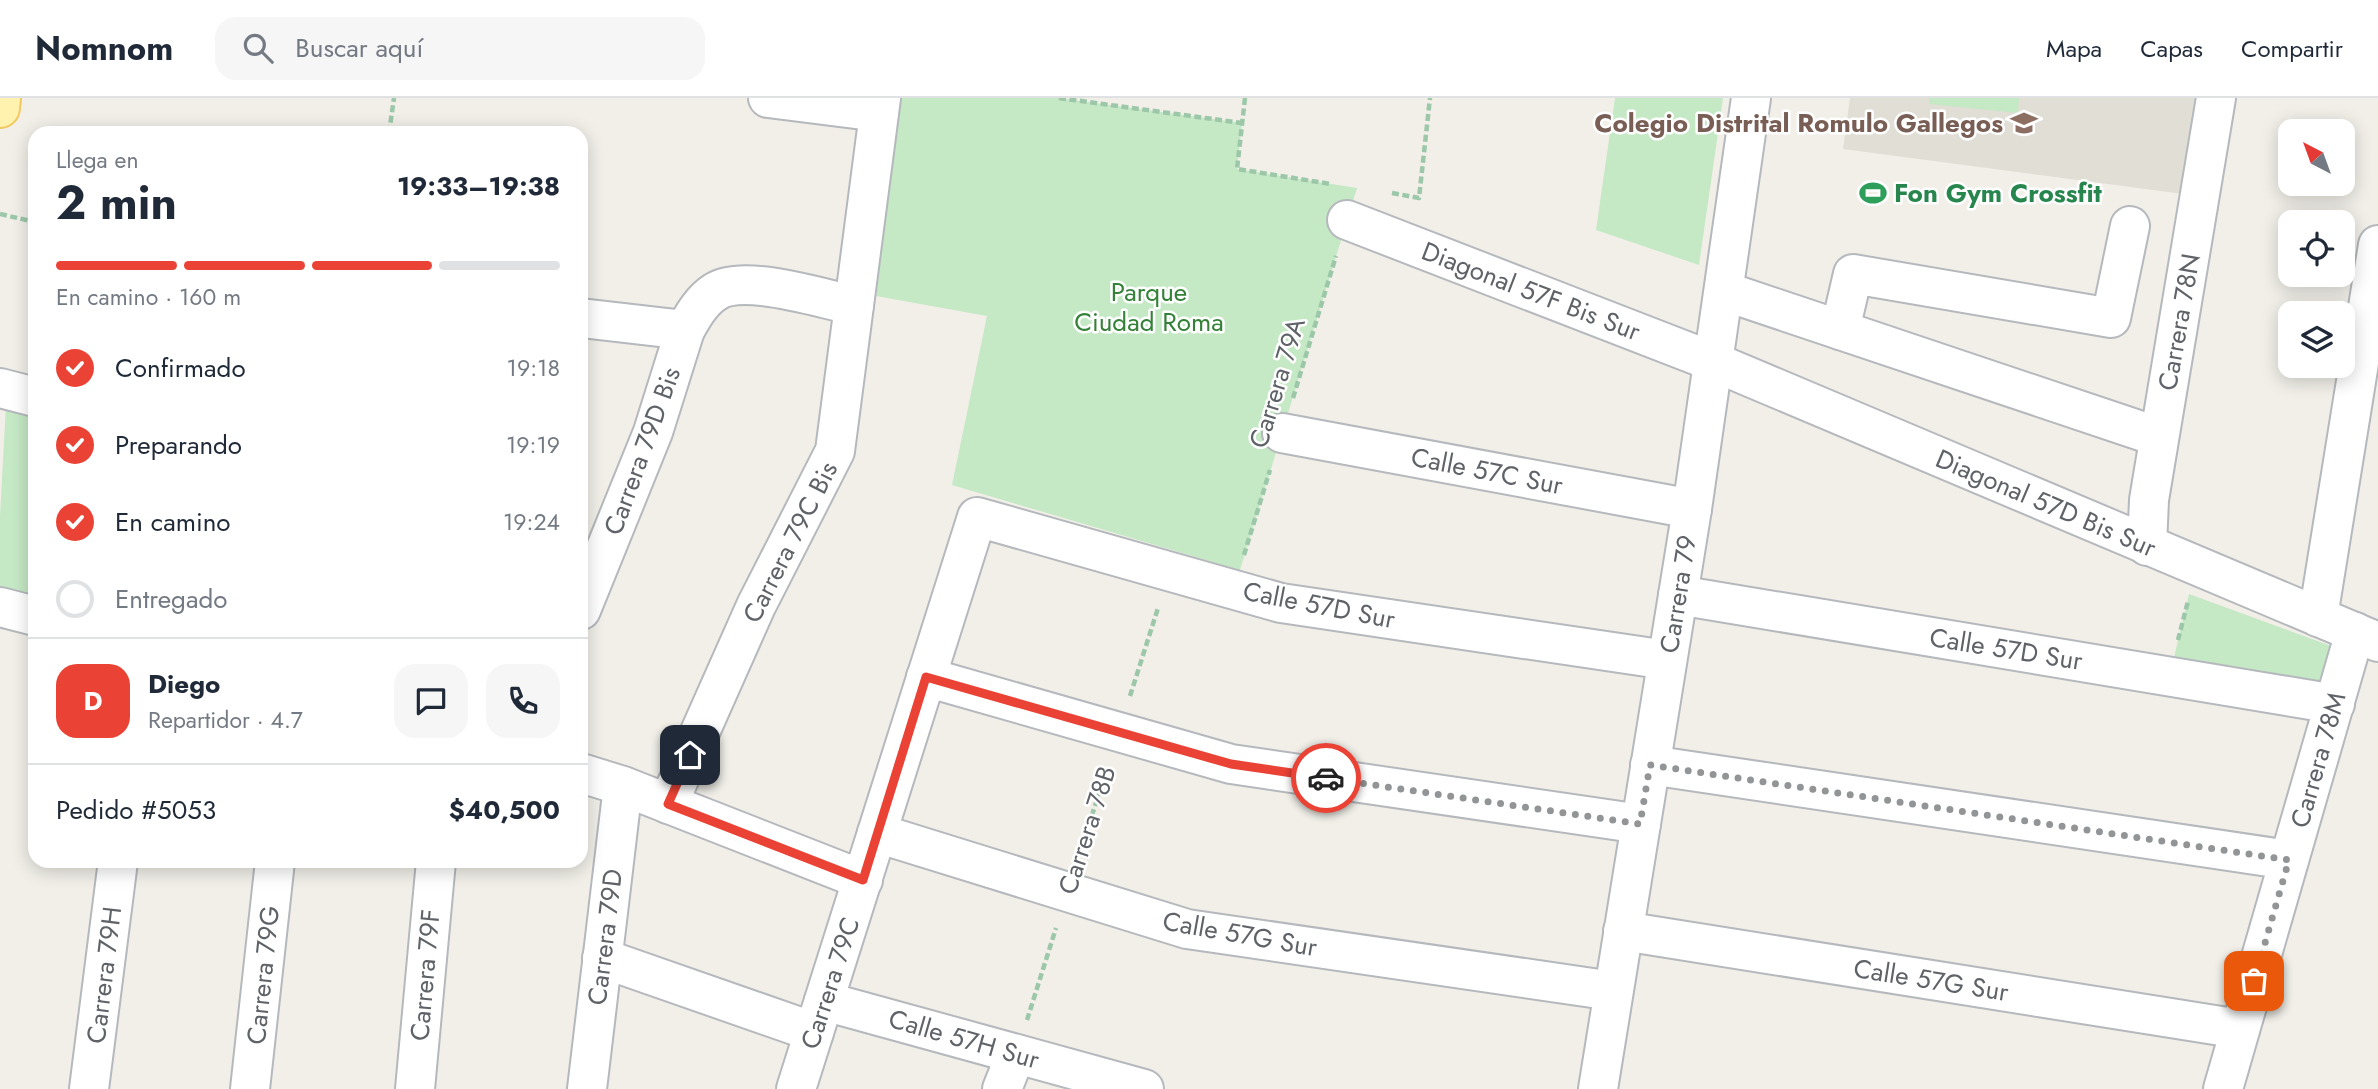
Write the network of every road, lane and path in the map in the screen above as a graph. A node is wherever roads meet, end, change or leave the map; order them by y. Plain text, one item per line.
1 (1, 98) edge
2 (394, 98) edge
3 (768, 98) edge
4 (1245, 98) edge
5 (1430, 98) edge
6 (1751, 98) edge
7 (2216, 98) edge
8 (1059, 99) edge
9 (880, 105) edge
10 (0, 108) edge
11 (1242, 122) junction
12 (390, 126) edge
13 (1382, 192) dead end
14 (1352, 204) junction
15 (0, 215) edge
16 (28, 221) edge
17 (2130, 226) dead end
18 (2378, 244) edge
19 (1724, 291) junction
20 (854, 305) junction
21 (588, 319) edge
22 (685, 330) junction
23 (1840, 330) junction
24 (1714, 362) junction
25 (0, 388) edge
26 (28, 395) edge
27 (1282, 433) junction
28 (2159, 437) junction
29 (1692, 509) junction
30 (977, 517) joint
31 (2147, 546) junction
32 (2196, 566) junction
33 (1170, 571) junction
34 (1233, 589) junction
35 (588, 593) edge
36 (1678, 595) junction
37 (0, 607) edge
38 (28, 615) edge
39 (2318, 617) junction
40 (2367, 637) edge
41 (1667, 660) junction
42 (2170, 676) junction
43 (926, 677) junction
44 (2334, 704) junction
45 (1119, 731) junction
46 (1650, 765) junction
47 (588, 775) edge
48 (623, 786) junction
49 (668, 804) junction
50 (1640, 824) junction
51 (877, 833) junction
52 (2289, 860) junction
53 (117, 868) edge
54 (274, 868) edge
55 (435, 868) edge
56 (863, 880) junction
57 (1067, 892) junction
58 (1623, 932) junction
59 (602, 958) junction
60 (1613, 991) junction
61 (819, 1016) junction
62 (2240, 1029) junction
63 (1016, 1054) junction
64 (89, 1089) edge
65 (250, 1089) edge
66 (415, 1089) edge
67 (587, 1089) edge
68 (796, 1089) edge
69 (1002, 1089) edge
70 (1144, 1089) edge
71 (1598, 1089) edge
72 (2223, 1089) edge

1 - 10 main road
2 - 12 path
3 - 9 street
4 - 11 path
5 - 13 path
6 - 19 street, Carrera 79
7 - 28 street, Carrera 78N
8 - 11 path
9 - 20 street, Carrera 79C Bis
11 - 14 path
14 - 24 street, Diagonal 57F Bis Sur
14 - 27 path, Carrera 79A
15 - 16 path
17 - 23 street
18 - 39 street
19 - 23 street
19 - 24 street, Carrera 79
20 - 22 street
20 - 49 street, Carrera 79C Bis
21 - 22 street
22 - 35 street, Carrera 79D Bis
23 - 28 street
24 - 29 street, Carrera 79
24 - 31 street, Diagonal 57D Bis Sur
25 - 26 street
27 - 29 street, Calle 57C Sur
27 - 34 path, Carrera 79A
28 - 31 street, Carrera 78N
29 - 36 street, Carrera 79
30 - 33 street, Calle 57D Sur
30 - 43 street, Carrera 79C
31 - 32 street, Diagonal 57D Bis Sur
32 - 39 street, Diagonal 57D Bis Sur
32 - 42 path
33 - 34 street, Calle 57D Sur
33 - 45 path, Carrera 78B
34 - 41 street, Calle 57D Sur
36 - 41 street, Carrera 79
36 - 42 street, Calle 57D Sur
37 - 38 street
39 - 40 street, Diagonal 57D Bis Sur
40 - 44 street, Carrera 78M
41 - 46 street, Carrera 79
42 - 44 street, Calle 57D Sur
43 - 45 street
43 - 51 street, Carrera 79C
44 - 52 street, Carrera 78M
45 - 50 street
45 - 57 path, Carrera 78B
46 - 50 street, Carrera 79
46 - 52 street
47 - 48 street
48 - 49 street
48 - 59 street, Carrera 79D
49 - 56 street
50 - 58 street, Carrera 79
51 - 56 street, Carrera 79C
51 - 57 street, Calle 57G Sur
52 - 62 street, Carrera 78M
53 - 64 street, Carrera 79H
54 - 65 street, Carrera 79G
55 - 66 street, Carrera 79F
56 - 61 street, Carrera 79C
57 - 60 street, Calle 57G Sur
57 - 63 path, Carrera 78B
58 - 60 street, Carrera 79
58 - 62 street, Calle 57G Sur
59 - 61 street, Calle 57H Sur
59 - 67 street, Carrera 79D
60 - 71 street, Carrera 79
61 - 63 street, Calle 57H Sur
61 - 68 street, Carrera 79C
62 - 72 street, Carrera 78M
63 - 69 street
63 - 70 street, Calle 57H Sur

